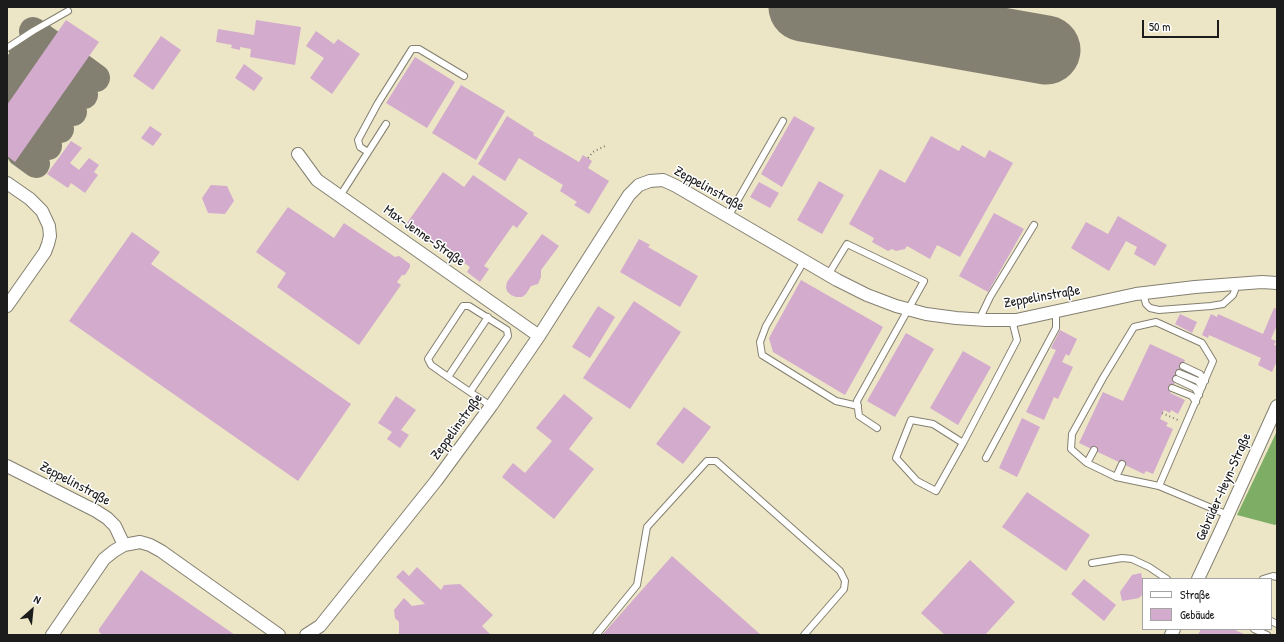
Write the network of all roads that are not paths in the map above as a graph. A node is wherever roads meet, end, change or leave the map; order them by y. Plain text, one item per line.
1 (68, 11) dead end
2 (7, 48) edge
3 (464, 76) dead end
4 (783, 121) dead end
5 (386, 124) dead end
6 (368, 152) junction
7 (298, 154) dead end
8 (7, 183) edge
9 (340, 196) junction
10 (728, 217) junction
11 (1034, 225) dead end
12 (804, 261) junction
13 (828, 275) junction
14 (1277, 283) edge
15 (1235, 284) junction
16 (1143, 293) junction
17 (7, 306) edge
18 (908, 309) junction
19 (1056, 312) junction
20 (488, 317) junction
21 (979, 320) junction
22 (1012, 320) junction
23 (539, 336) junction
24 (1182, 366) dead end
25 (1179, 373) dead end
26 (448, 377) junction
27 (1176, 380) dead end
28 (1203, 384) junction
29 (1172, 388) dead end
30 (470, 392) junction
31 (1198, 395) junction
32 (1196, 402) junction
33 (491, 406) junction
34 (858, 406) junction
35 (1277, 406) edge
36 (876, 428) dead end
37 (963, 443) junction
38 (1094, 450) dead end
39 (986, 458) dead end
40 (1087, 463) junction
41 (1122, 464) dead end
42 (7, 466) edge
43 (1116, 476) junction
44 (1159, 486) junction
45 (1228, 515) junction
46 (124, 544) junction
47 (1092, 563) dead end
48 (1277, 576) edge
49 (1166, 578) edge
50 (1198, 578) edge
51 (1266, 578) edge
52 (1256, 630) edge
53 (52, 635) edge
54 (279, 635) edge
55 (306, 635) edge
56 (596, 635) edge
57 (804, 635) edge
58 (1267, 635) edge

1 - 2 lane
3 - 6 lane
4 - 10 lane
5 - 6 lane
6 - 9 lane
7 - 9 street, Max-Jenne-Straße
8 - 17 street
9 - 23 street, Max-Jenne-Straße
10 - 12 street, Zeppelinstraße
10 - 23 street, Zeppelinstraße
11 - 21 lane
12 - 13 street, Zeppelinstraße
12 - 34 lane
13 - 18 street, Zeppelinstraße
13 - 18 lane
14 - 15 street, Zeppelinstraße
15 - 16 street, Zeppelinstraße
15 - 16 lane
16 - 19 street, Zeppelinstraße
18 - 21 street, Zeppelinstraße
18 - 34 lane
19 - 22 street, Zeppelinstraße
19 - 39 lane
20 - 26 lane
20 - 26 lane
20 - 30 lane
21 - 22 street, Zeppelinstraße
22 - 37 lane
23 - 33 street, Zeppelinstraße
24 - 28 lane
25 - 28 lane
26 - 30 lane
27 - 31 lane
28 - 31 lane
28 - 40 lane
29 - 32 lane
30 - 33 lane
31 - 32 lane
32 - 44 lane
33 - 55 street, Zeppelinstraße
34 - 36 lane
35 - 45 street, Gebrüder-Heyn-Straße
37 - 37 lane
38 - 40 lane
40 - 43 lane
41 - 43 lane
42 - 46 street, Zeppelinstraße
43 - 44 lane
44 - 45 lane
45 - 50 street, Gebrüder-Heyn-Straße
46 - 53 street
46 - 54 street
47 - 49 lane
48 - 51 lane
52 - 58 lane
56 - 57 lane

